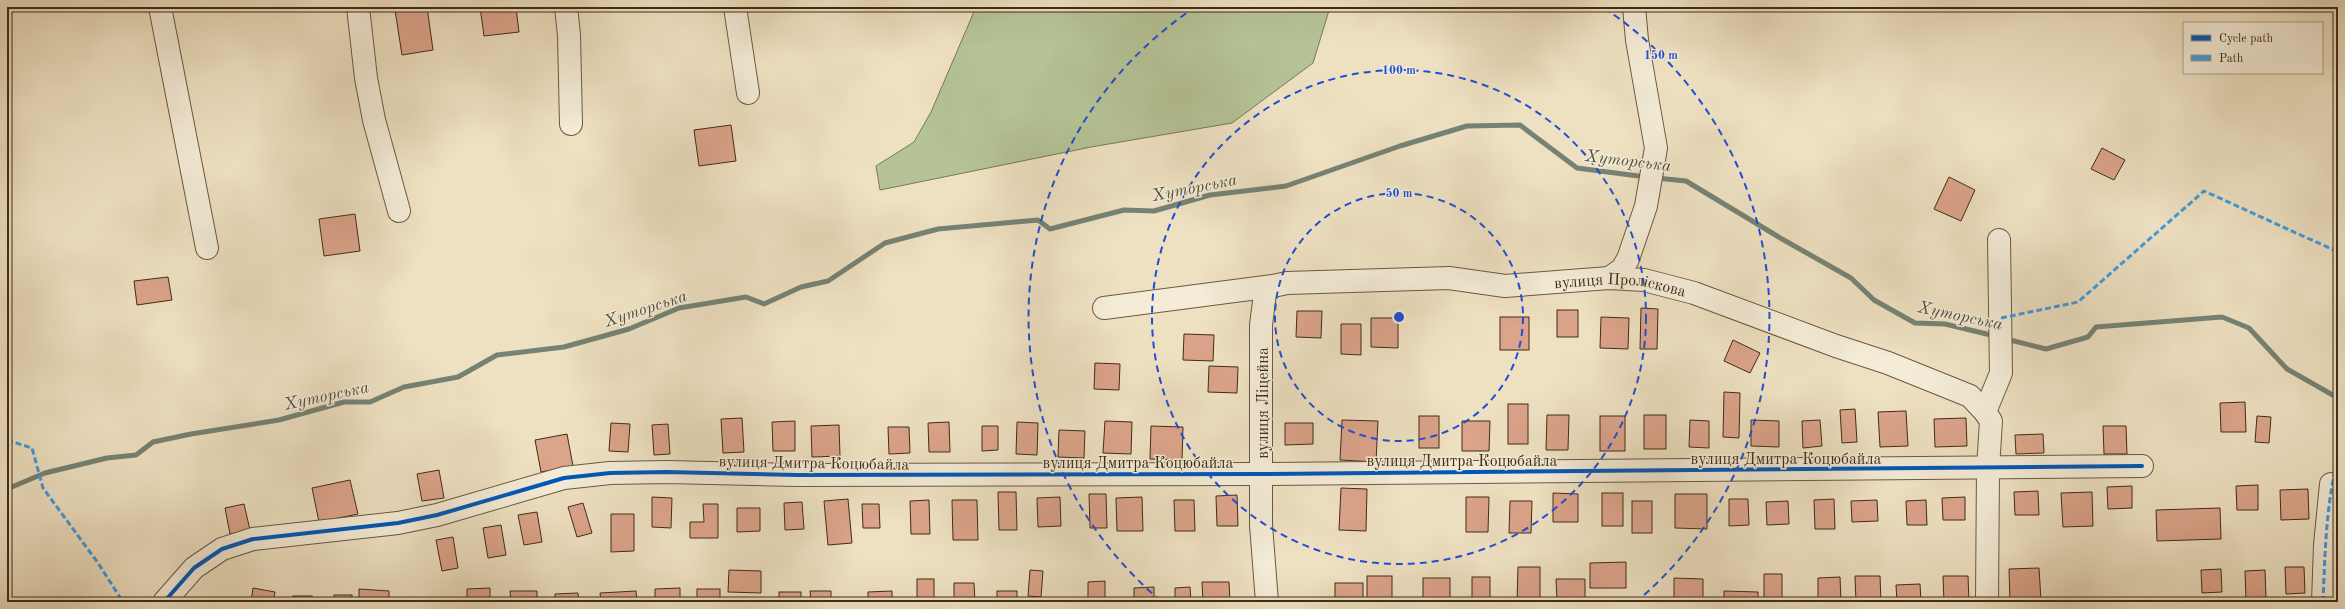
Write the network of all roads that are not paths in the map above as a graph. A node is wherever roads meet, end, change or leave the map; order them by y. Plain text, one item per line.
1 (160, 7) edge
2 (358, 7) edge
3 (566, 7) edge
4 (735, 7) edge
5 (1634, 7) edge
6 (748, 93) dead end
7 (571, 124) dead end
8 (399, 211) dead end
9 (1999, 240) dead end
10 (207, 248) dead end
11 (1609, 278) junction
12 (1273, 286) junction
13 (1104, 308) dead end
14 (1985, 412) junction
15 (2142, 466) dead end
16 (1988, 468) junction
17 (1262, 474) junction
18 (2331, 484) dead end
19 (164, 602) edge
20 (1267, 602) edge
21 (1986, 602) edge
22 (2323, 602) edge

1 - 10 street
2 - 8 street
3 - 7 street
4 - 6 street
5 - 11 street
9 - 14 street
11 - 12 street, вулиця Проліскова
11 - 14 street, вулиця Проліскова
12 - 13 street, вулиця Проліскова
12 - 17 street, вулиця Ліцейна
14 - 16 street
15 - 16 street, вулиця Дмитра Коцюбайла
16 - 17 street, вулиця Дмитра Коцюбайла
16 - 21 street
17 - 19 street, вулиця Дмитра Коцюбайла
17 - 20 street, вулиця Ліцейна
18 - 22 street

